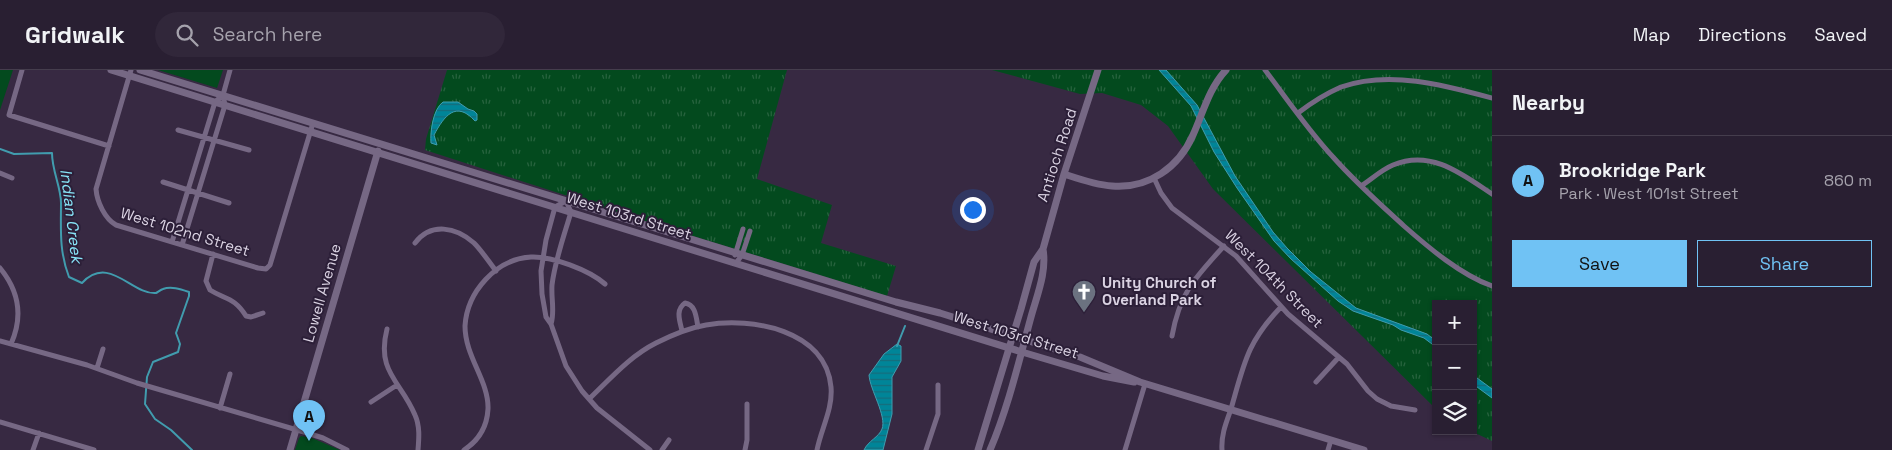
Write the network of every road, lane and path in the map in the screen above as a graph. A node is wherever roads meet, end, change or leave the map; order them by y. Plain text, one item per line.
1 (22, 70) edge
2 (111, 70) edge
3 (140, 70) edge
4 (230, 70) edge
5 (1098, 70) edge
6 (1226, 70) edge
7 (1265, 70) edge
8 (130, 73) edge
9 (223, 95) junction
10 (1492, 98) edge
11 (215, 102) junction
12 (225, 105) junction
13 (1298, 113) junction
14 (313, 123) junction
15 (178, 130) dead end
16 (310, 132) junction
17 (204, 138) junction
18 (214, 140) junction
19 (380, 144) junction
20 (109, 146) junction
21 (249, 150) dead end
22 (377, 153) junction
23 (0, 173) edge
24 (1064, 174) junction
25 (12, 178) dead end
26 (1154, 178) junction
27 (163, 182) dead end
28 (1361, 186) junction
29 (188, 190) junction
30 (198, 192) junction
31 (1492, 194) edge
32 (566, 201) junction
33 (229, 203) dead end
34 (554, 207) junction
35 (571, 212) junction
36 (742, 229) dead end
37 (750, 231) dead end
38 (172, 242) junction
39 (415, 243) dead end
40 (182, 245) junction
41 (1224, 246) junction
42 (1043, 249) junction
43 (213, 254) junction
44 (739, 254) junction
45 (542, 259) junction
46 (557, 262) junction
47 (736, 263) junction
48 (0, 268) edge
49 (496, 271) junction
50 (605, 284) dead end
51 (1492, 286) edge
52 (1281, 307) junction
53 (263, 313) dead end
54 (551, 324) junction
55 (698, 327) junction
56 (388, 329) dead end
57 (682, 331) junction
58 (1013, 336) junction
59 (1172, 336) dead end
60 (1025, 340) junction
61 (0, 341) edge
62 (11, 344) junction
63 (1010, 348) junction
64 (103, 349) dead end
65 (1022, 352) junction
66 (1339, 357) junction
67 (97, 368) junction
68 (1110, 369) junction
69 (230, 374) dead end
70 (1116, 379) junction
71 (1316, 382) dead end
72 (1143, 383) junction
73 (938, 385) dead end
74 (397, 386) junction
75 (589, 399) junction
76 (371, 402) dead end
77 (747, 404) dead end
78 (220, 408) junction
79 (1230, 410) junction
80 (1415, 410) dead end
81 (0, 422) edge
82 (296, 430) junction
83 (39, 434) junction
84 (669, 440) dead end
85 (1331, 440) junction
86 (33, 450) edge
87 (94, 450) edge
88 (290, 450) edge
89 (347, 450) edge
90 (418, 450) edge
91 (464, 450) edge
92 (650, 450) edge
93 (662, 450) edge
94 (746, 450) edge
95 (817, 450) edge
96 (926, 450) edge
97 (978, 450) edge
98 (991, 450) edge
99 (1125, 450) edge
100 (1222, 450) edge
101 (1328, 450) edge
102 (1364, 450) edge

1 - 20 street
2 - 8 main road, West 103rd Street
3 - 9 main road, West 103rd Street
4 - 9 street
5 - 24 main road, Antioch Road
6 - 26 main road
7 - 13 street
8 - 11 main road, West 103rd Street
8 - 20 street
9 - 11 street
9 - 12 street
9 - 14 main road, West 103rd Street
10 - 13 street
11 - 12 main road, West 103rd Street
11 - 17 street
12 - 16 main road, West 103rd Street
12 - 18 street
13 - 28 street
14 - 16 street
14 - 19 main road, West 103rd Street
15 - 17 street
16 - 22 main road, West 103rd Street
16 - 43 street, West 102nd Street
17 - 18 street
17 - 29 street
18 - 21 street
18 - 30 street
19 - 22 main road, Lowell Avenue
19 - 32 main road, West 103rd Street
20 - 38 street, West 102nd Street
22 - 34 main road, West 103rd Street
22 - 82 main road, Lowell Avenue
23 - 25 street
24 - 26 main road
24 - 42 main road, Antioch Road
26 - 41 street, West 104th Street
27 - 29 street
28 - 31 street
28 - 51 street
29 - 30 street
29 - 38 street
30 - 33 street
30 - 40 street
32 - 34 street
32 - 35 street
32 - 44 main road, West 103rd Street
34 - 35 main road, West 103rd Street
34 - 45 street
35 - 46 street
35 - 47 main road, West 103rd Street
36 - 44 street
37 - 44 street
38 - 40 street, West 102nd Street
39 - 49 street
40 - 43 street, West 102nd Street
41 - 52 street, West 104th Street
41 - 59 street
42 - 58 main road, Antioch Road
42 - 60 main road, Antioch Road
43 - 53 street
44 - 47 street
44 - 58 main road, West 103rd Street
45 - 46 street
45 - 49 street
45 - 54 street
46 - 50 street
46 - 54 street
47 - 63 main road, West 103rd Street
48 - 62 street
49 - 91 street
52 - 66 street, West 104th Street
52 - 79 street
54 - 75 street
55 - 57 street
55 - 57 street
55 - 95 street
56 - 74 street
57 - 75 street
58 - 60 main road, West 103rd Street
58 - 63 main road, Antioch Road
60 - 65 main road, Antioch Road
60 - 68 main road, West 103rd Street
61 - 62 street
62 - 67 street
63 - 65 main road, West 103rd Street
63 - 97 main road, Antioch Road
64 - 67 street
65 - 70 main road, West 103rd Street
65 - 98 main road, Antioch Road
66 - 71 street
66 - 80 street, West 104th Street
67 - 78 street
68 - 70 main road
68 - 72 main road, West 103rd Street
69 - 78 street
70 - 72 main road, West 103rd Street
72 - 79 main road, West 103rd Street
72 - 99 street
73 - 96 street
74 - 76 street
74 - 90 street
75 - 92 street
77 - 94 street
78 - 82 street
79 - 85 main road, West 103rd Street
79 - 100 street
81 - 83 street
82 - 88 main road, Lowell Avenue
82 - 89 street
83 - 86 street
83 - 87 street
84 - 93 street
85 - 101 street
85 - 102 main road, West 103rd Street

